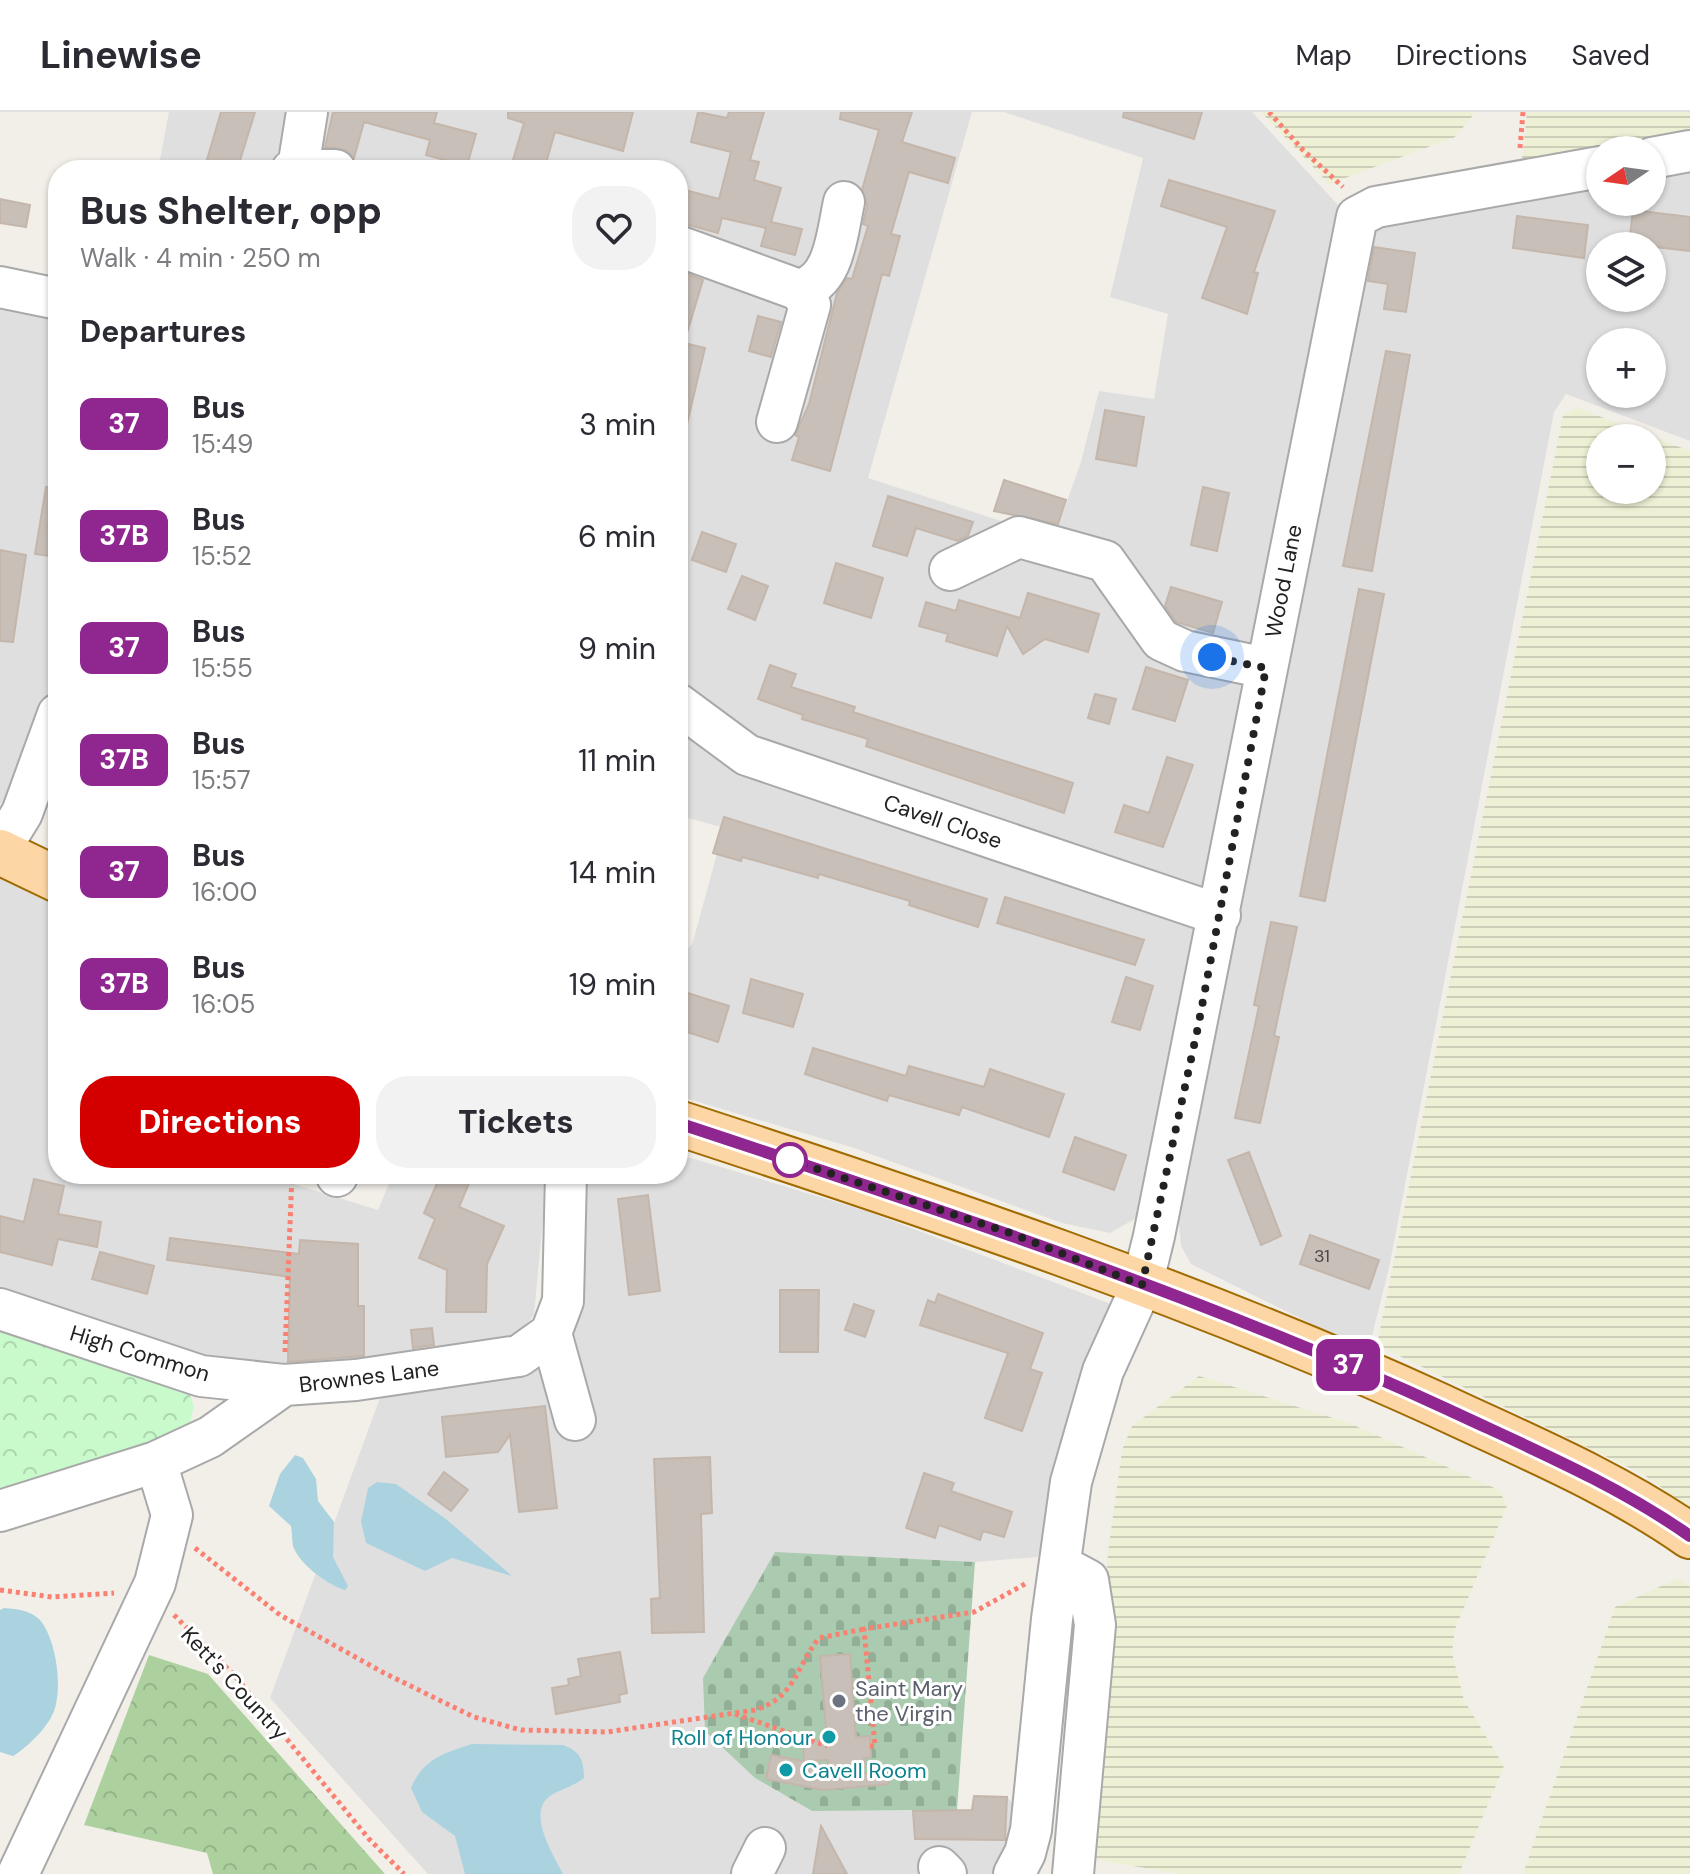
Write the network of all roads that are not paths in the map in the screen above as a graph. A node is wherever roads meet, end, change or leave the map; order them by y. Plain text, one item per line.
1 (307, 112) edge
2 (1690, 151) edge
3 (1666, 155) edge
4 (308, 160) edge
5 (1586, 170) edge
6 (844, 202) dead end
7 (688, 250) edge
8 (0, 287) edge
9 (799, 290) junction
10 (48, 297) edge
11 (777, 422) dead end
12 (950, 570) dead end
13 (1266, 668) junction
14 (688, 711) edge
15 (48, 742) edge
16 (0, 850) edge
17 (48, 875) edge
18 (1220, 915) junction
19 (688, 1126) edge
20 (566, 1184) edge
21 (1142, 1285) junction
22 (0, 1309) edge
23 (551, 1333) junction
24 (284, 1385) junction
25 (575, 1420) dead end
26 (156, 1462) junction
27 (0, 1511) edge
28 (1690, 1536) edge
29 (1062, 1566) junction
30 (35, 1834) junction
31 (18, 1874) edge
32 (37, 1874) edge
33 (1014, 1874) edge
34 (1073, 1874) edge

1 - 4 street
2 - 3 street
5 - 13 street, Wood Lane
6 - 9 street
7 - 9 street
8 - 10 street
9 - 11 street
12 - 13 street
13 - 18 street, Wood Lane
14 - 18 street, Cavell Close
15 - 16 street
16 - 17 main road
18 - 21 street, Wood Lane
19 - 21 main road
20 - 23 street
21 - 28 main road
21 - 29 street, Wood Lane
22 - 24 street, High Common
23 - 24 street, Brownes Lane
23 - 25 street
24 - 26 street, Brownes Lane
26 - 27 street, Brownes Lane
26 - 30 street
29 - 33 street, Wood Lane
29 - 34 street
30 - 31 street
30 - 32 street

